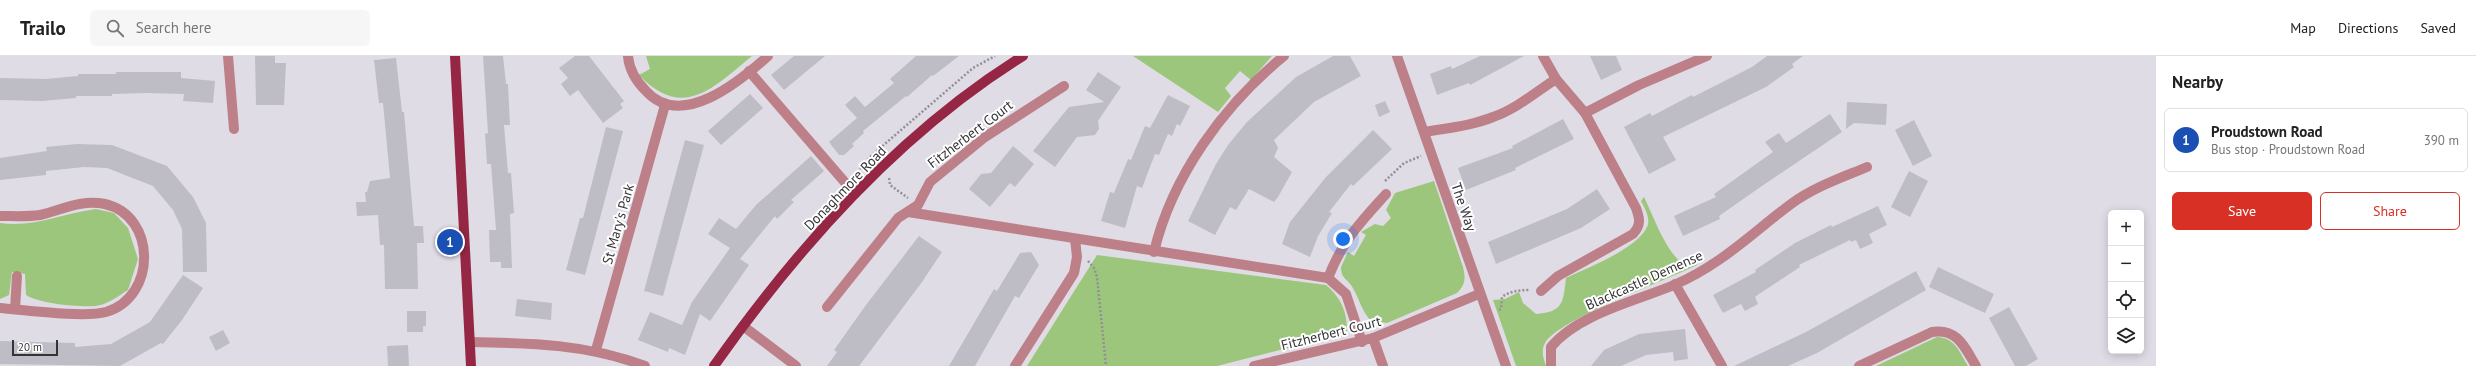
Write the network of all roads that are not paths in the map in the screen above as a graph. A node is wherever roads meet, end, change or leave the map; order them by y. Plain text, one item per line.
1 (228, 56) edge
2 (455, 56) edge
3 (628, 56) edge
4 (768, 56) edge
5 (1022, 56) edge
6 (1284, 56) edge
7 (1397, 56) edge
8 (1543, 56) edge
9 (1707, 56) edge
10 (749, 71) junction
11 (1556, 79) junction
12 (1064, 86) dead end
13 (665, 105) junction
14 (1585, 113) junction
15 (234, 129) dead end
16 (1424, 132) junction
17 (1867, 168) dead end
18 (855, 194) junction
19 (1386, 194) road end
20 (908, 212) junction
21 (0, 216) edge
22 (1075, 239) junction
23 (1154, 252) junction
24 (17, 276) dead end
25 (1328, 278) junction
26 (1676, 284) junction
27 (1541, 291) road end
28 (1479, 294) junction
29 (827, 307) dead end
30 (0, 308) edge
31 (15, 309) junction
32 (743, 326) junction
33 (1373, 338) junction
34 (470, 342) junction
35 (1362, 342) junction
36 (596, 350) junction
37 (471, 366) edge
38 (645, 366) edge
39 (714, 366) edge
40 (796, 366) edge
41 (1015, 366) edge
42 (1254, 366) edge
43 (1383, 366) edge
44 (1506, 366) edge
45 (1551, 366) edge
46 (1722, 366) edge
47 (1859, 366) edge
48 (1976, 366) edge

1 - 15 street
2 - 34 main road
3 - 13 street
4 - 10 street
5 - 18 main road, Donaghmore Road
6 - 23 street
7 - 16 street, The Way
8 - 11 street
9 - 14 street
10 - 13 street
10 - 18 street
11 - 14 street
11 - 16 street
12 - 20 street, Fitzherbert Court
13 - 36 street, St Mary's Park
14 - 27 street
16 - 28 street, The Way
17 - 26 street, Blackcastle Demense
18 - 32 main road, Donaghmore Road
19 - 25 street
20 - 22 street
20 - 29 street, Fitzherbert Court
21 - 31 street
22 - 23 street
22 - 41 street
23 - 25 street
24 - 31 street
25 - 35 street
26 - 45 street, Blackcastle Demense
26 - 46 street
28 - 33 street, Fitzherbert Court
28 - 44 street, The Way
30 - 31 street
32 - 39 main road, Donaghmore Road
32 - 40 street
33 - 35 street, Fitzherbert Court
33 - 43 street
34 - 36 street
34 - 37 main road
35 - 42 street, Fitzherbert Court
36 - 38 street
47 - 48 street

